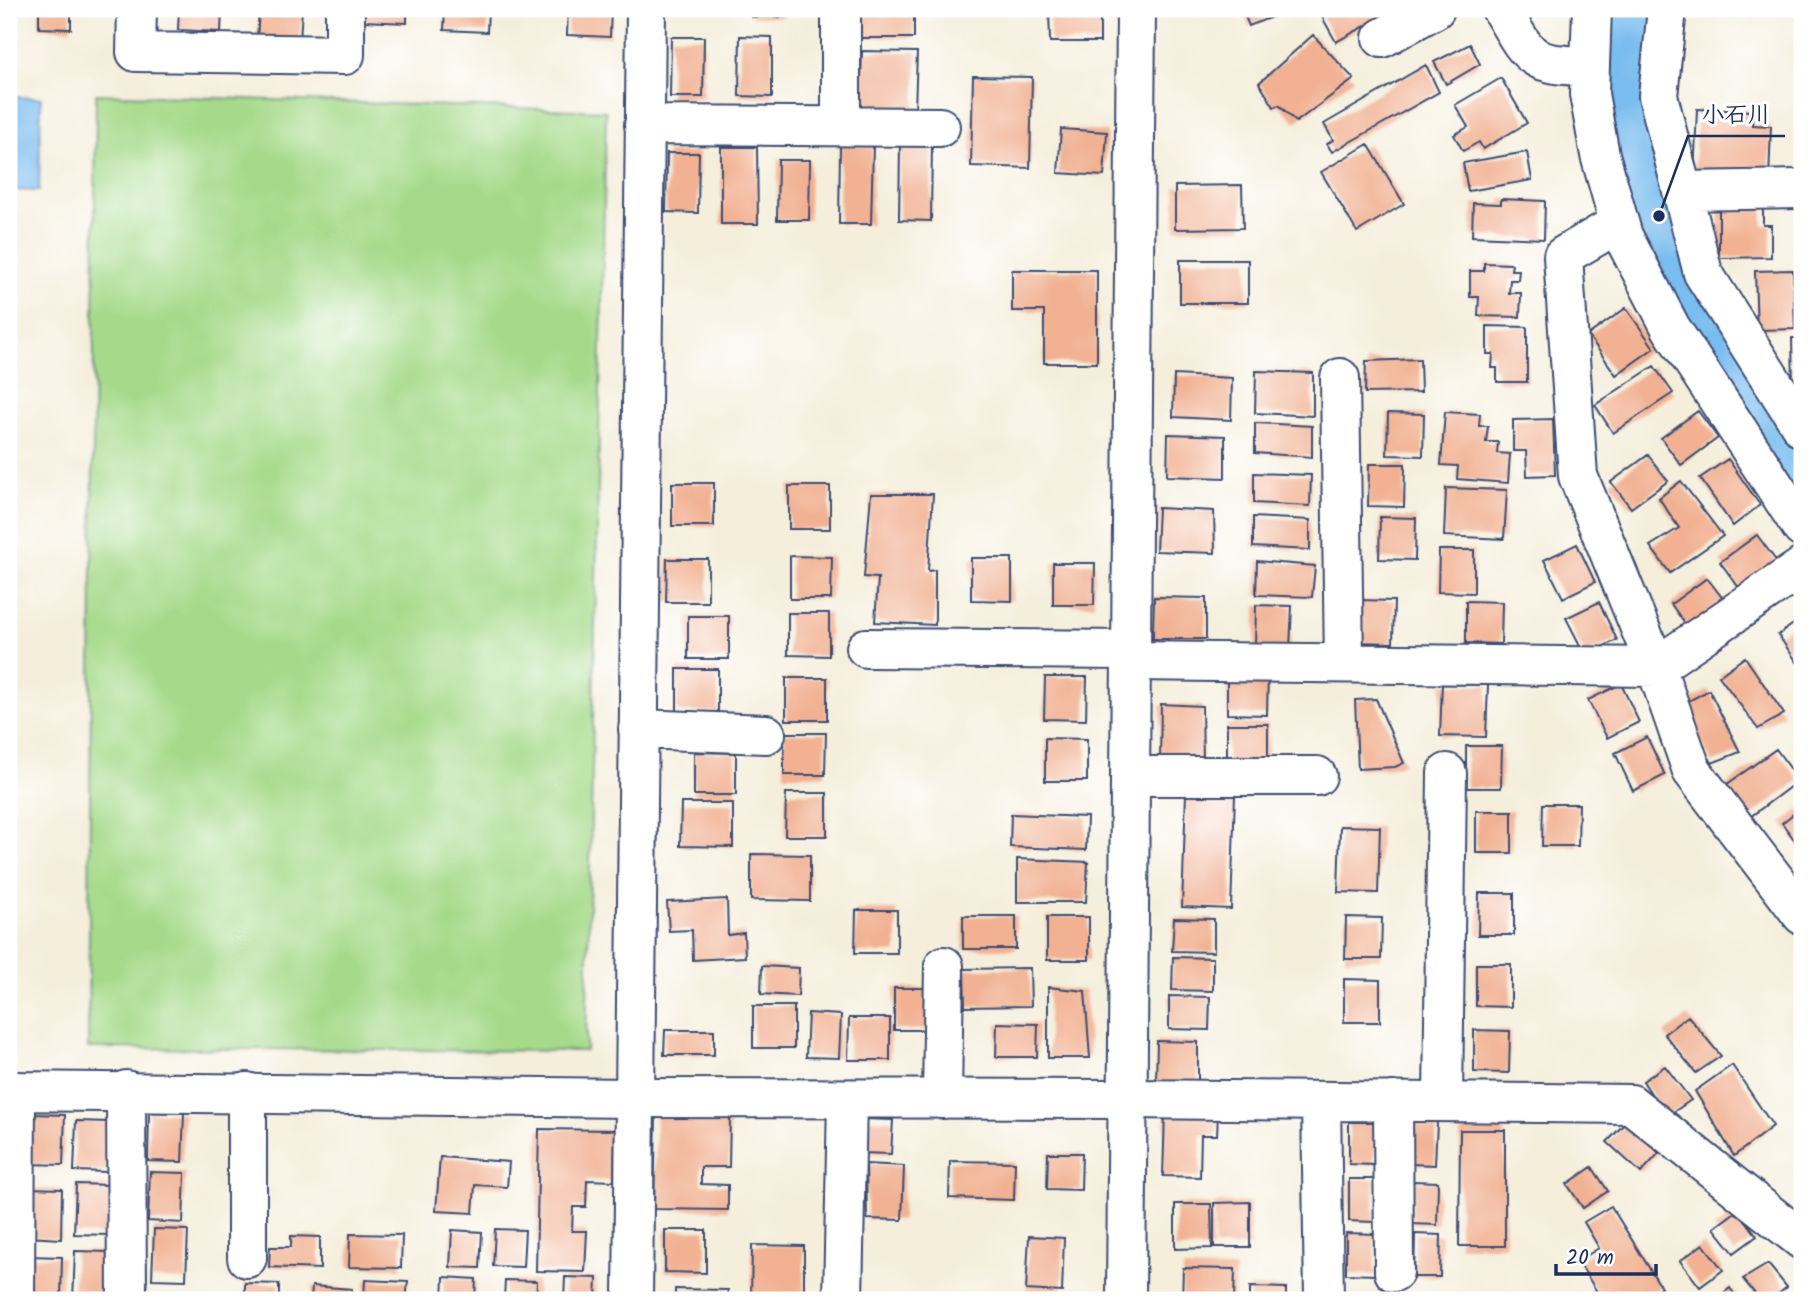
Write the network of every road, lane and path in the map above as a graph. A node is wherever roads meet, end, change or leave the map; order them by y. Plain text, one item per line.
1 (136, 9) edge
2 (345, 9) edge
3 (646, 9) edge
4 (841, 9) edge
5 (1136, 9) edge
6 (1435, 9) edge
7 (1501, 9) edge
8 (1592, 9) edge
9 (1667, 9) edge
10 (1382, 38) dead end
11 (1590, 66) junction
12 (644, 125) junction
13 (841, 126) junction
14 (940, 127) dead end
15 (1802, 189) edge
16 (1682, 191) junction
17 (1619, 223) junction
18 (1340, 378) dead end
19 (1802, 428) edge
20 (1802, 528) edge
21 (1802, 567) edge
22 (866, 648) dead end
23 (1131, 656) junction
24 (1343, 663) junction
25 (1656, 667) junction
26 (638, 729) junction
27 (766, 734) dead end
28 (1447, 773) dead end
29 (1130, 776) junction
30 (1317, 776) dead end
31 (1802, 915) edge
32 (944, 966) dead end
33 (126, 1090) junction
34 (12, 1091) edge
35 (247, 1092) junction
36 (634, 1098) junction
37 (847, 1099) junction
38 (942, 1099) junction
39 (1127, 1099) junction
40 (1321, 1101) junction
41 (1393, 1101) junction
42 (1443, 1102) junction
43 (1802, 1240) edge
44 (247, 1258) dead end
45 (1394, 1272) dead end
46 (15, 1300) edge
47 (127, 1300) edge
48 (633, 1300) edge
49 (844, 1300) edge
50 (1126, 1300) edge
51 (1324, 1300) edge

1 - 2 street
3 - 12 street
4 - 13 street
5 - 23 street
6 - 10 street
7 - 11 street
8 - 11 street
9 - 16 street
11 - 17 street
12 - 13 street
12 - 26 street
13 - 14 street
15 - 16 street
16 - 19 street
17 - 20 street
17 - 25 street
18 - 24 street
21 - 25 street
22 - 23 street
23 - 24 street
23 - 29 street
24 - 25 street
25 - 31 street
26 - 27 street
26 - 36 street
28 - 42 street
29 - 30 street
29 - 39 street
32 - 38 street
33 - 34 street
33 - 35 street
33 - 47 street
34 - 46 street
35 - 36 street
35 - 44 street
36 - 37 street
36 - 48 street
37 - 38 street
37 - 49 street
38 - 39 street
39 - 40 street
39 - 50 street
40 - 41 street
40 - 51 street
41 - 42 street
41 - 45 street
42 - 43 street

